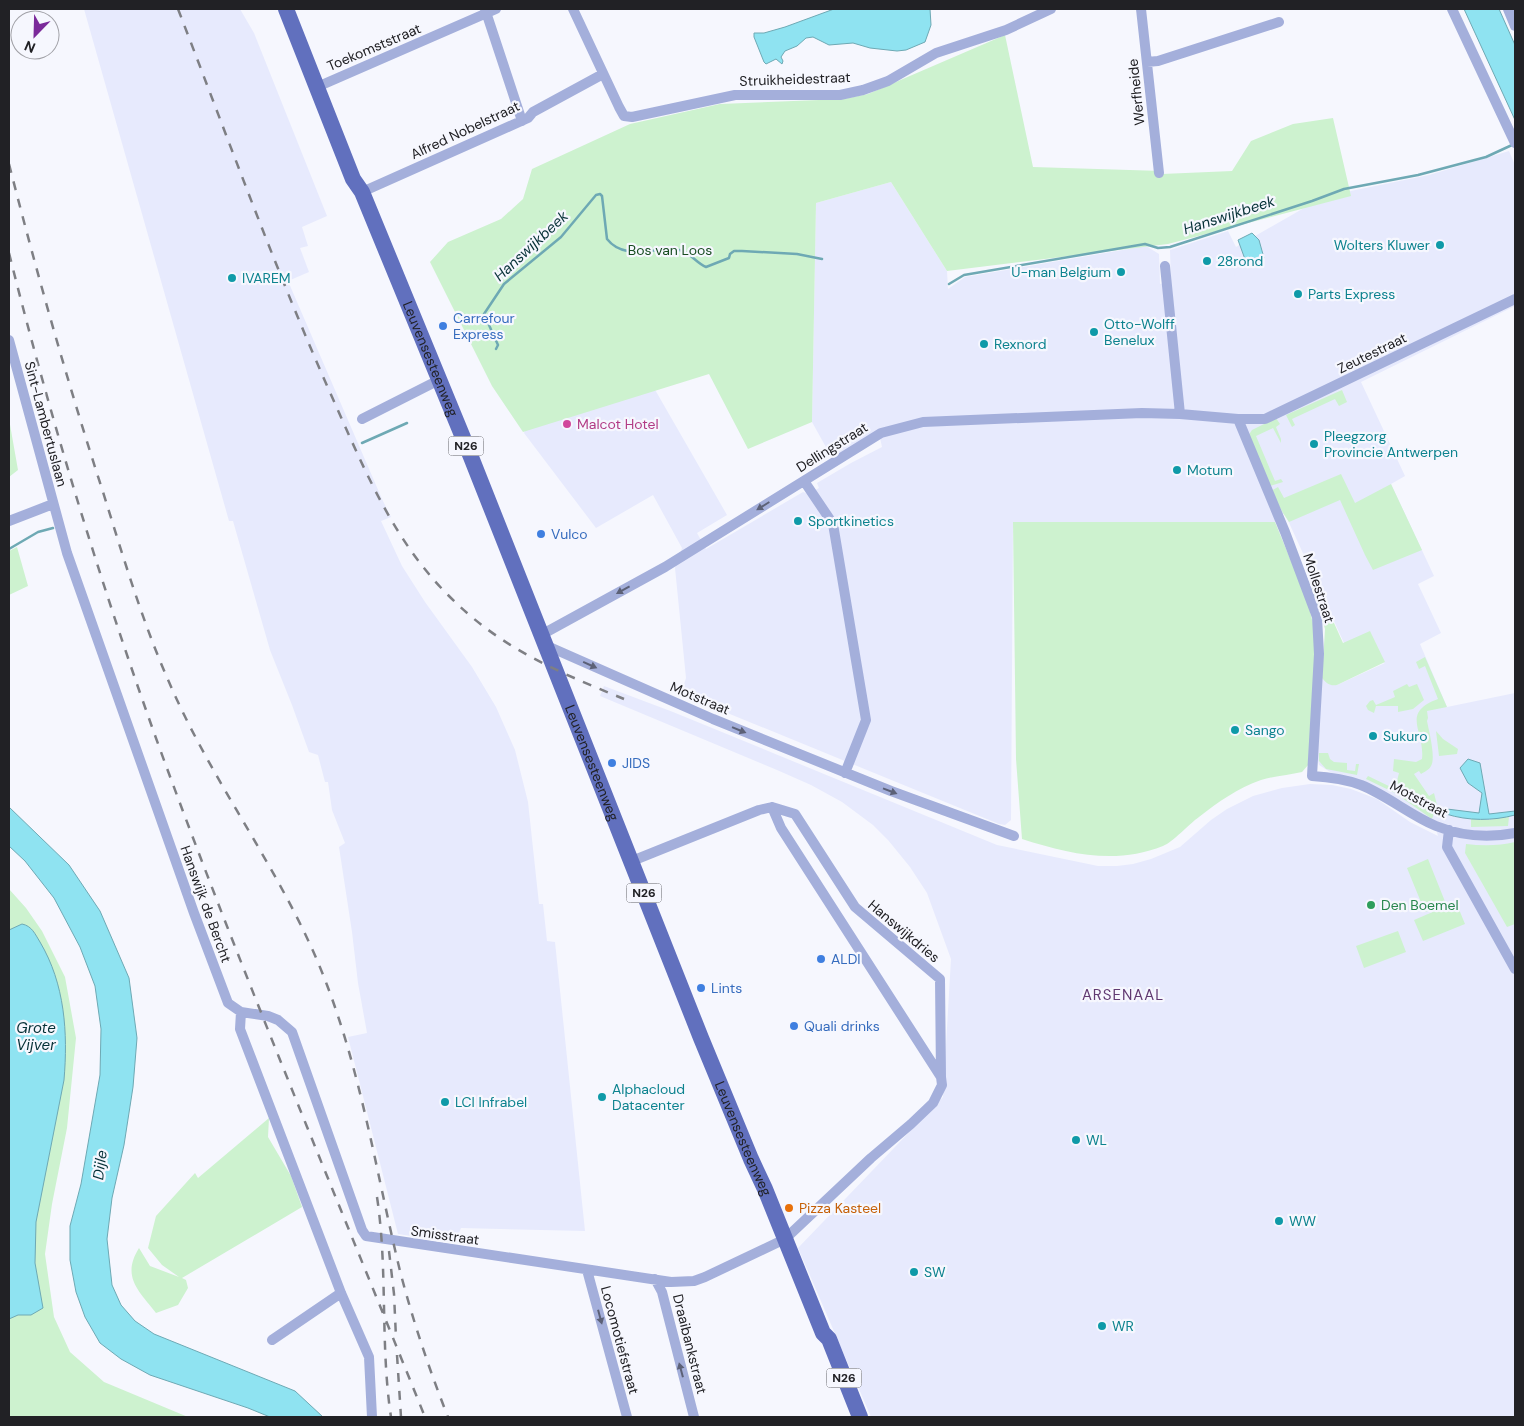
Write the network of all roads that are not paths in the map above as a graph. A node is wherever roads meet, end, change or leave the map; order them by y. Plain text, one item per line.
1 (289, 9) edge
2 (496, 9) edge
3 (574, 9) edge
4 (1052, 9) edge
5 (1141, 9) edge
6 (1452, 9) edge
7 (1508, 9) edge
8 (486, 11) edge
9 (1279, 22) dead end
10 (1515, 26) edge
11 (1147, 62) junction
12 (604, 74) junction
13 (320, 85) junction
14 (522, 121) junction
15 (1515, 142) edge
16 (1159, 173) dead end
17 (362, 192) junction
18 (1165, 266) dead end
19 (1515, 299) edge
20 (9, 340) edge
21 (439, 380) junction
22 (1180, 414) junction
23 (362, 419) dead end
24 (1238, 419) junction
25 (804, 481) junction
26 (53, 504) junction
27 (56, 516) joint
28 (9, 521) edge
29 (543, 640) junction
30 (845, 772) junction
31 (1312, 776) joint
32 (772, 807) junction
33 (1449, 830) junction
34 (1515, 833) edge
35 (1014, 836) dead end
36 (632, 861) junction
37 (1515, 969) edge
38 (241, 1012) junction
39 (941, 1077) junction
40 (785, 1239) junction
41 (587, 1270) junction
42 (656, 1279) junction
43 (341, 1293) junction
44 (823, 1333) junction
45 (272, 1340) dead end
46 (372, 1417) edge
47 (627, 1417) edge
48 (694, 1417) edge
49 (852, 1417) edge
50 (860, 1417) edge

1 - 13 main road, Leuvensesteenweg / N26
2 - 8 street, Toekomststraat
3 - 12 street
4 - 12 street, Struikheidestraat
5 - 11 street, Werfheide
6 - 15 street
7 - 10 street
8 - 13 street, Toekomststraat
8 - 14 street
9 - 11 street
11 - 16 street, Werfheide
12 - 14 street, Alfred Nobelstraat
13 - 17 main road, Leuvensesteenweg / N26
14 - 17 street, Alfred Nobelstraat
17 - 21 main road, Leuvensesteenweg / N26
18 - 22 street
19 - 24 street, Zeutestraat
20 - 26 street, Sint-Lambertuslaan
21 - 23 street
21 - 29 main road, Leuvensesteenweg / N26
22 - 24 street, Dellingstraat
22 - 25 street, Dellingstraat
24 - 31 street, Mollestraat
25 -> 29 street, Dellingstraat
25 - 30 street
26 - 27 street, Sint-Lambertuslaan
26 - 28 street
27 - 38 street, Hanswijk de Bercht
29 -> 30 street, Motstraat
29 - 36 main road, Leuvensesteenweg / N26
30 -> 35 street, Motstraat
31 - 33 street, Motstraat
32 - 36 street
32 - 39 street
32 - 39 street, Hanswijkdries
33 - 34 street, Motstraat
33 - 37 street
36 - 40 main road, Leuvensesteenweg / N26
38 - 41 street, Smisstraat
38 - 43 street
39 - 40 street, Hanswijkdries
40 - 42 street, Smisstraat
40 - 44 main road, Leuvensesteenweg / N26
41 - 42 street, Smisstraat
41 -> 47 street, Locomotiefstraat
48 -> 42 street, Draaibankstraat
43 - 45 street
43 - 46 street
44 - 49 main road, Leuvensesteenweg / N26
44 - 50 main road, Leuvensesteenweg / N26

